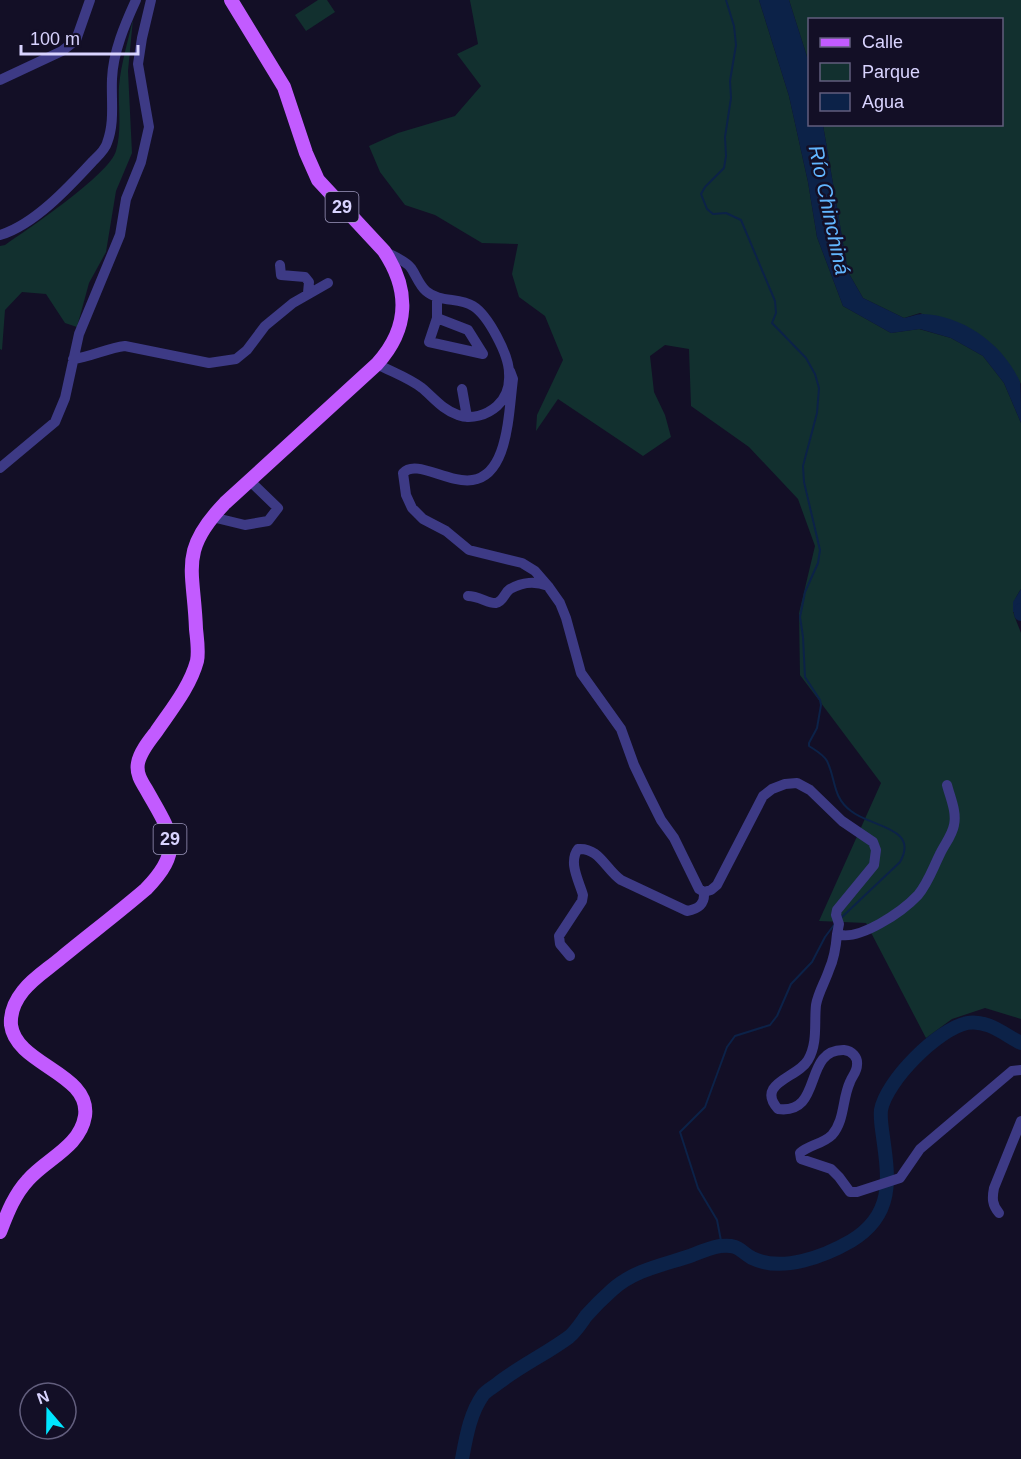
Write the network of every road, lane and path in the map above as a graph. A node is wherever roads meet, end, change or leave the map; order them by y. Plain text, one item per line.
1 (90, 0) edge
2 (136, 0) edge
3 (152, 0) edge
4 (231, 0) edge
5 (0, 80) edge
6 (0, 235) edge
7 (384, 251) junction
8 (280, 265) dead end
9 (328, 283) dead end
10 (308, 293) junction
11 (437, 298) junction
12 (437, 318) junction
13 (73, 358) junction
14 (377, 364) junction
15 (510, 371) junction
16 (462, 389) dead end
17 (466, 417) junction
18 (0, 468) edge
19 (250, 481) junction
20 (212, 517) junction
21 (548, 586) junction
22 (468, 597) dead end
23 (947, 785) dead end
24 (704, 892) junction
25 (837, 934) junction
26 (570, 956) dead end
27 (1021, 1070) edge
28 (1021, 1121) edge
29 (999, 1213) dead end
30 (0, 1232) edge

1 - 5 street
2 - 6 street
3 - 13 street
4 - 7 main road, 29
7 - 11 street
7 - 14 main road, 29
8 - 10 street
9 - 10 street
10 - 13 street
11 - 12 street
11 - 15 street
12 - 12 street
13 - 18 street
14 - 17 street
14 - 19 main road, 29
15 - 17 street
15 - 21 street
16 - 17 street
19 - 20 main road, 29
19 - 20 street
20 - 30 main road, 29
21 - 22 street
21 - 24 street
23 - 25 street
24 - 25 street
24 - 26 street
25 - 27 street
28 - 29 street

